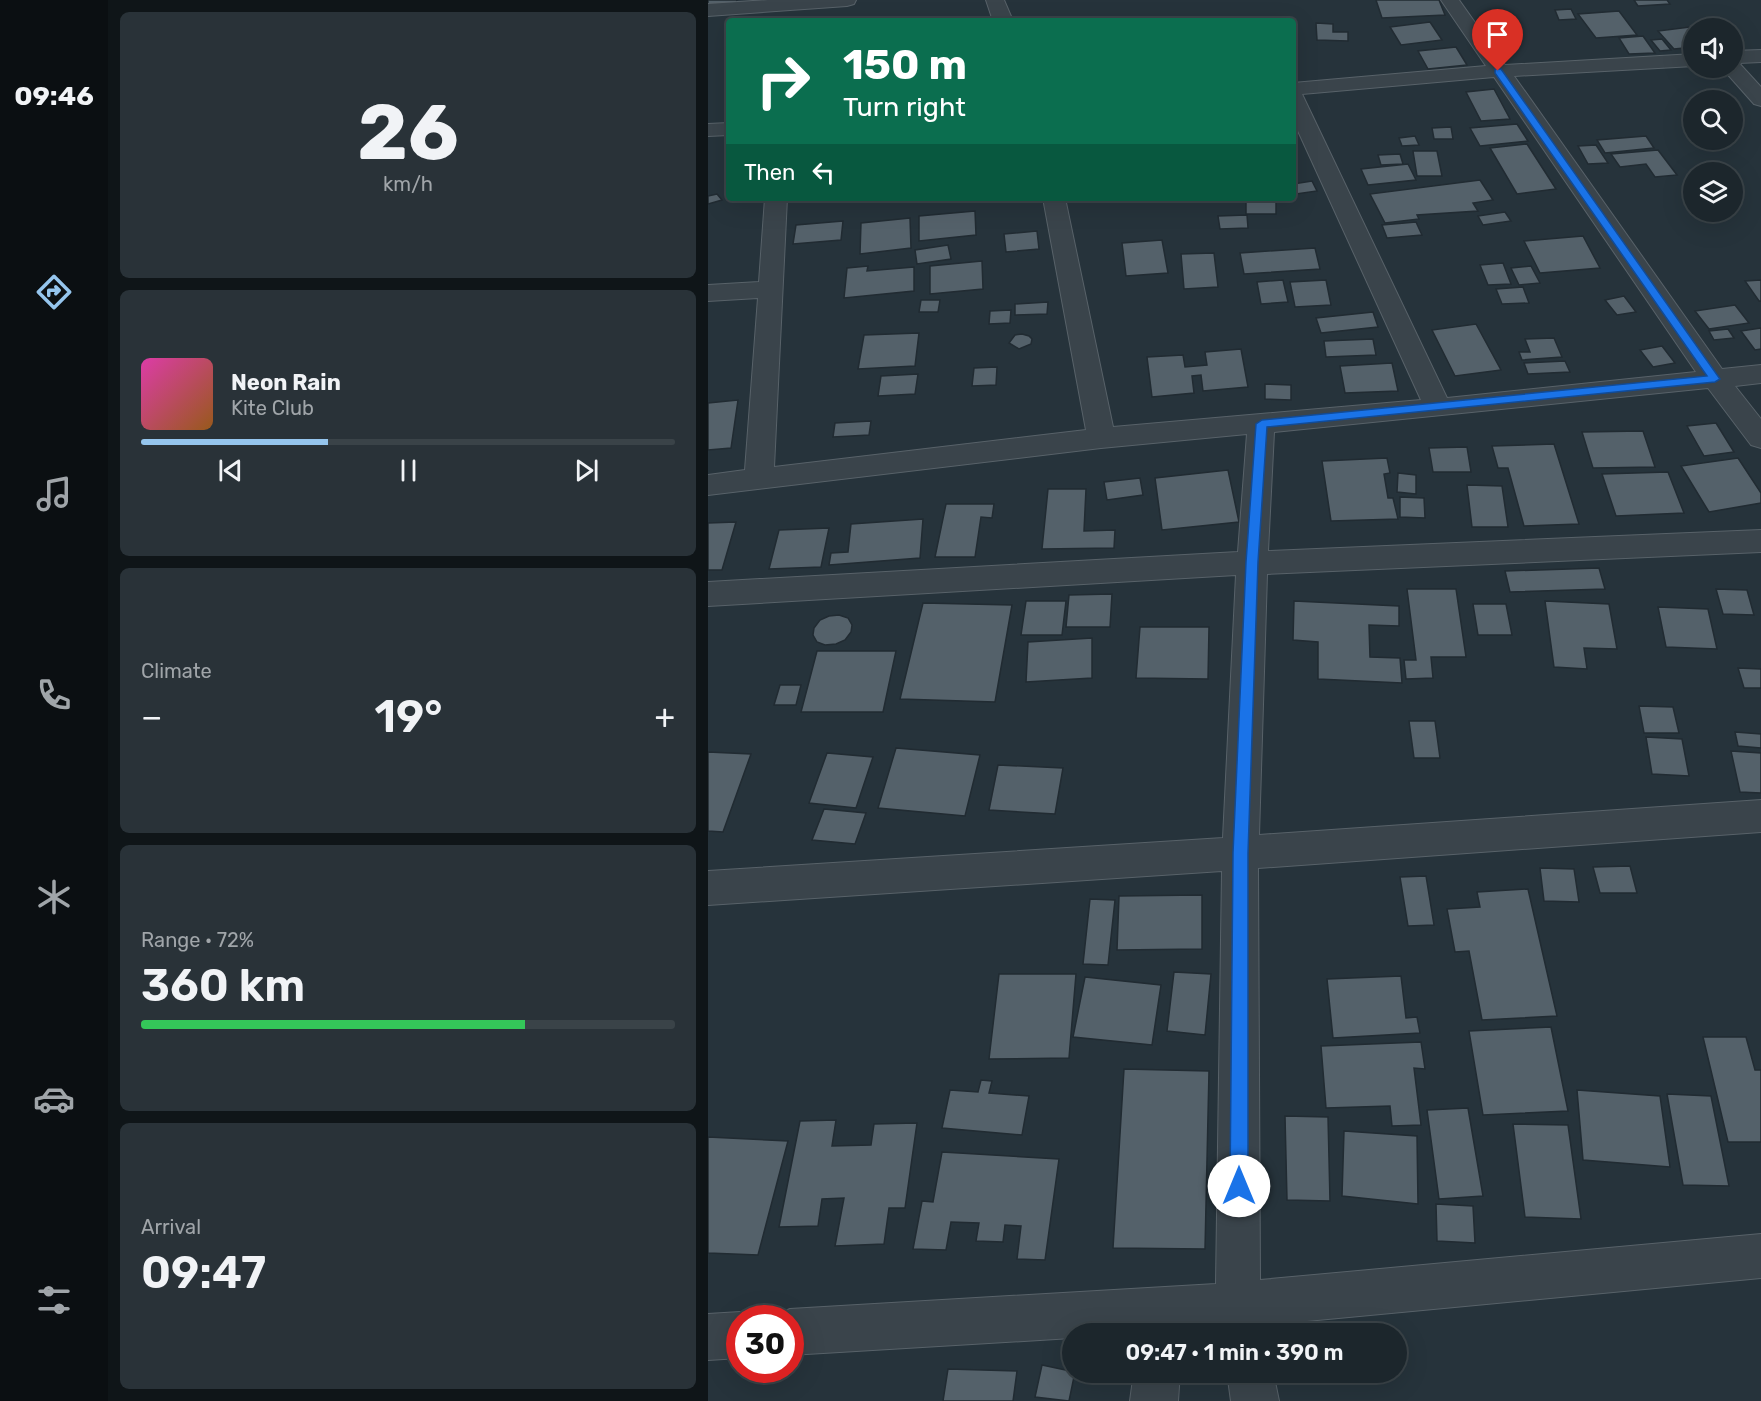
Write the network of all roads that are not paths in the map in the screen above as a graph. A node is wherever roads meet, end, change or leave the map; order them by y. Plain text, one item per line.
1 (847, 0) edge
2 (995, 0) edge
3 (1450, 0) edge
4 (708, 10) edge
5 (1002, 18) edge
6 (1761, 56) edge
7 (1743, 57) edge
8 (1683, 61) edge
9 (1498, 71) junction
10 (1742, 78) edge
11 (1296, 89) edge
12 (1761, 100) edge
13 (1296, 103) edge
14 (726, 129) edge
15 (708, 130) edge
16 (776, 201) edge
17 (1055, 201) edge
18 (772, 289) junction
19 (708, 293) edge
20 (1761, 374) edge
21 (1715, 379) junction
22 (1438, 408) junction
23 (1262, 424) junction
24 (1101, 438) junction
25 (1761, 438) edge
26 (759, 480) junction
27 (708, 485) edge
28 (1761, 541) edge
29 (1252, 562) junction
30 (708, 594) edge
31 (1761, 816) edge
32 (1240, 853) junction
33 (708, 888) edge
34 (1761, 1256) edge
35 (1241, 1319) edge
36 (1160, 1322) edge
37 (804, 1332) edge
38 (726, 1336) edge
39 (708, 1337) edge
40 (1155, 1383) edge
41 (1252, 1383) edge
42 (1154, 1401) edge
43 (1255, 1401) edge

1 - 4 street
2 - 5 street
3 - 9 street
6 - 7 street
8 - 9 street
9 - 11 street
9 - 21 street
10 - 12 street
13 - 22 street
14 - 15 street
16 - 18 street
17 - 24 street
18 - 19 street
18 - 26 street
20 - 21 street
21 - 22 street
21 - 25 street
22 - 23 street
23 - 24 street
23 - 29 street
24 - 26 street
26 - 27 street
28 - 29 street
29 - 30 street
29 - 32 street
31 - 32 street
32 - 33 street
32 - 35 street
34 - 35 street
35 - 36 street
36 - 37 street
38 - 39 street
40 - 42 street
41 - 43 street

